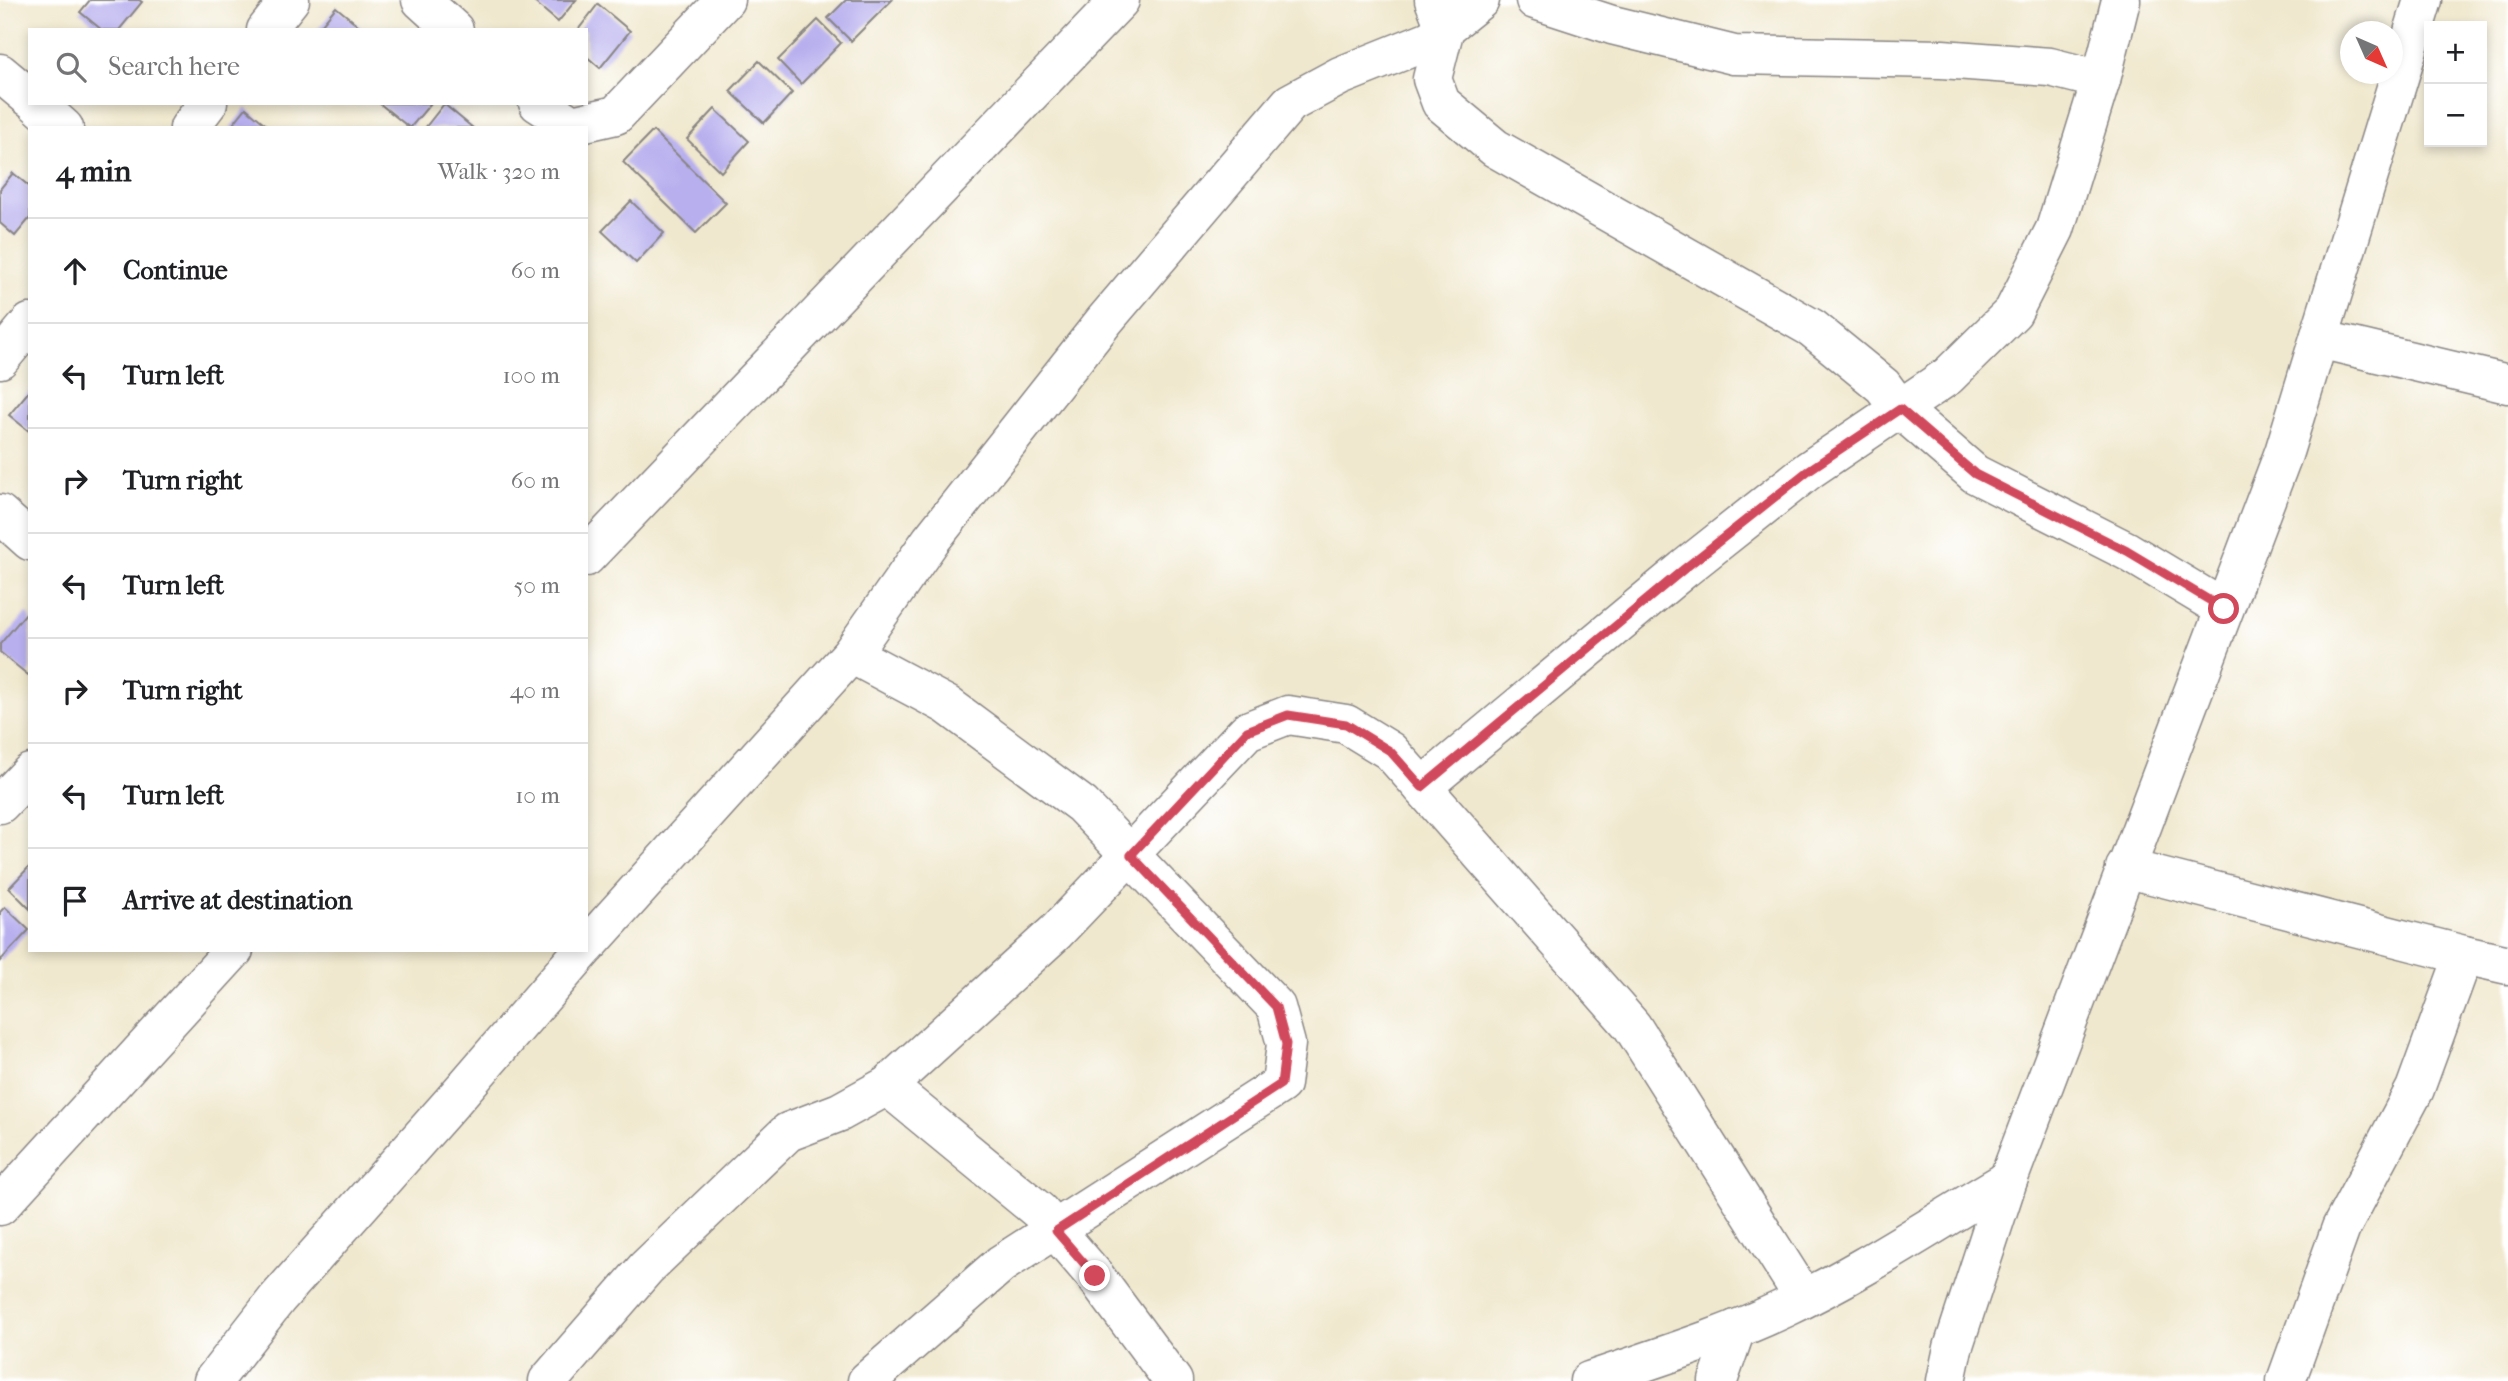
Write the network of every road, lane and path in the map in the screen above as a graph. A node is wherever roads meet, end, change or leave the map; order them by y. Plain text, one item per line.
1 (290, 0) edge
2 (421, 0) edge
3 (725, 0) edge
4 (1120, 0) edge
5 (1480, 0) edge
6 (1535, 0) edge
7 (2121, 0) edge
8 (2423, 0) edge
9 (1440, 14) edge
10 (269, 28) edge
11 (452, 28) edge
12 (0, 73) edge
13 (2101, 80) junction
14 (28, 96) edge
15 (38, 105) edge
16 (206, 105) edge
17 (541, 105) edge
18 (62, 126) edge
19 (191, 126) edge
20 (28, 325) edge
21 (2319, 339) junction
22 (0, 359) edge
23 (2508, 384) edge
24 (1900, 409) junction
25 (0, 514) edge
26 (28, 539) edge
27 (588, 555) edge
28 (2224, 609) junction
29 (851, 654) junction
30 (28, 775) edge
31 (1422, 787) junction
32 (0, 804) edge
33 (1131, 855) junction
34 (2125, 868) junction
35 (588, 946) edge
36 (232, 952) edge
37 (582, 952) edge
38 (2464, 955) junction
39 (2508, 965) edge
40 (887, 1086) junction
41 (2008, 1180) junction
42 (0, 1206) edge
43 (1056, 1231) junction
44 (1804, 1298) junction
45 (1736, 1329) junction
46 (213, 1381) edge
47 (548, 1381) edge
48 (867, 1381) edge
49 (1173, 1381) edge
50 (1589, 1381) edge
51 (1718, 1381) edge
52 (1946, 1381) edge
53 (2286, 1381) edge

1 - 10 street
2 - 11 street
3 - 17 street
4 - 27 street
5 - 9 street
6 - 13 street
7 - 13 street
8 - 21 street
9 - 24 street
9 - 29 street
12 - 14 street
13 - 24 street
15 - 18 street
16 - 19 street
20 - 22 street
21 - 23 street
21 - 28 street
24 - 28 street
24 - 31 street
25 - 26 street
28 - 34 street
29 - 33 street
29 - 35 street
30 - 32 street
31 - 33 street
31 - 44 street
33 - 40 street
33 - 43 street
34 - 38 street
34 - 41 street
36 - 42 street
37 - 46 street
38 - 39 street
38 - 53 street
40 - 43 street
40 - 47 street
41 - 44 street
41 - 52 street
43 - 48 street
43 - 49 street
44 - 45 street
45 - 50 street
45 - 51 street

